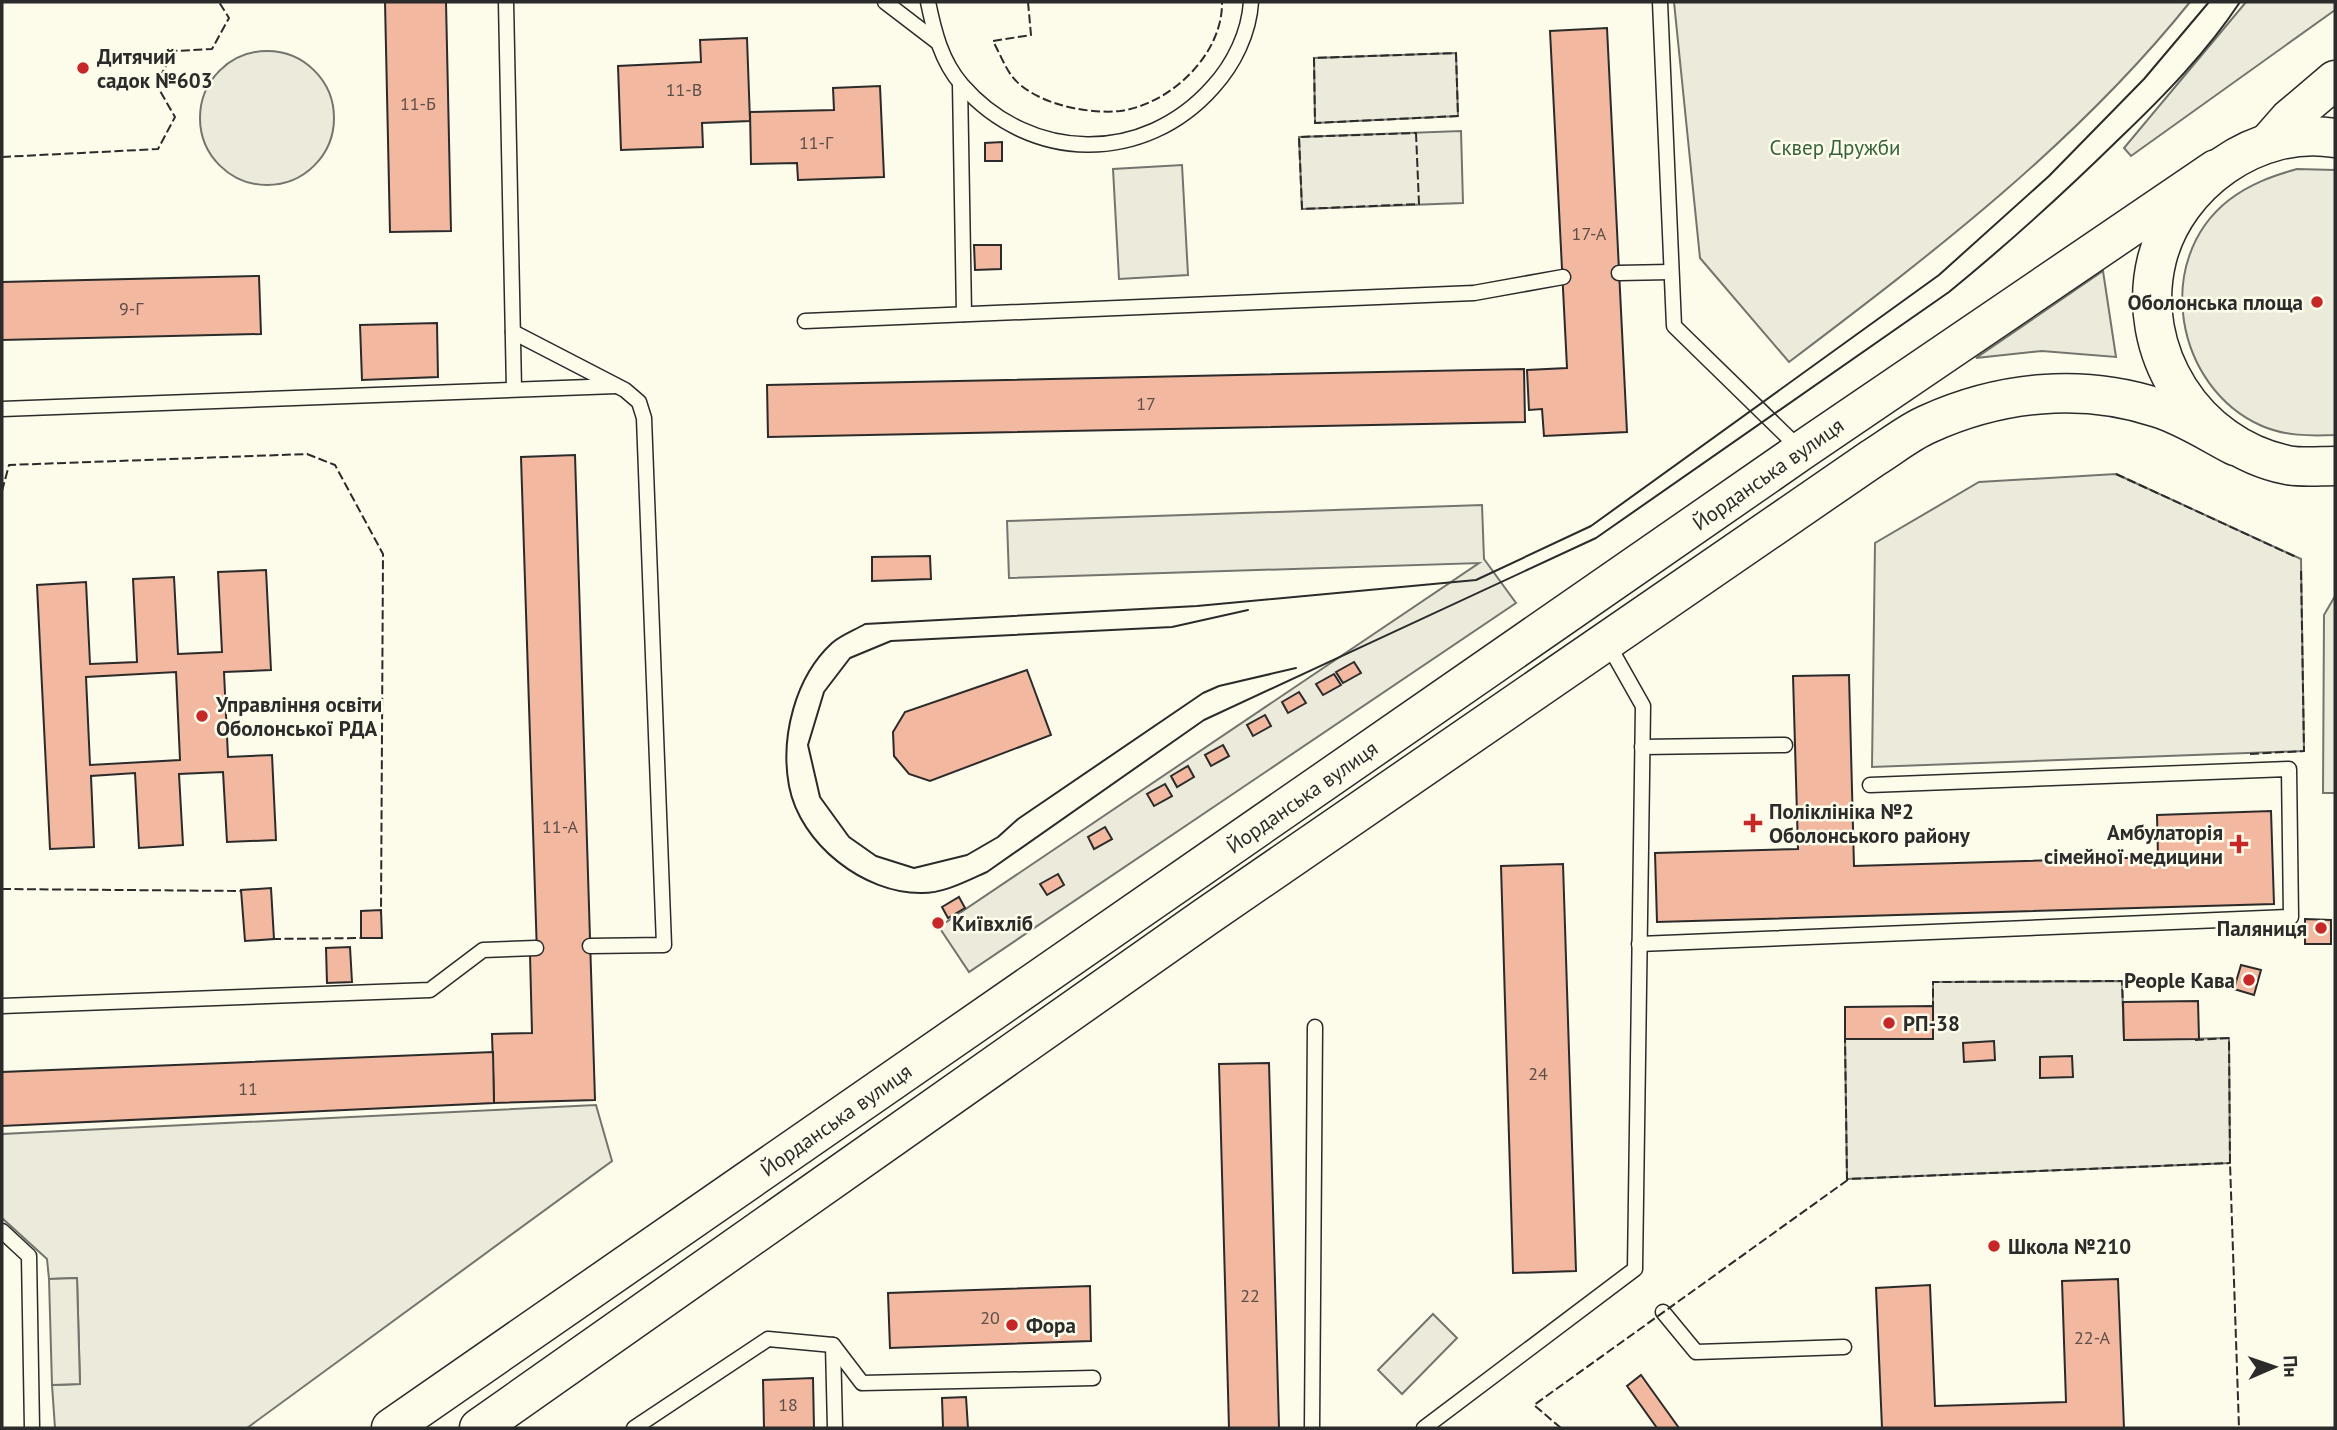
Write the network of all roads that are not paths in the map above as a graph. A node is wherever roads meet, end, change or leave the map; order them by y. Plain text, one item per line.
1 (506, 2) edge
2 (886, 2) edge
3 (928, 2) edge
4 (1251, 2) edge
5 (1660, 2) edge
6 (936, 41) junction
7 (2335, 80) edge
8 (960, 83) junction
9 (2335, 138) edge
10 (2268, 143) junction
11 (2216, 169) junction
12 (1671, 272) junction
13 (1619, 273) dead end
14 (1563, 277) dead end
15 (964, 314) junction
16 (805, 321) dead end
17 (513, 331) junction
18 (617, 386) junction
19 (514, 389) junction
20 (2, 408) edge
21 (2235, 446) junction
22 (1801, 451) junction
23 (2288, 465) junction
24 (2335, 466) edge
25 (2335, 488) edge
26 (1607, 643) junction
27 (1785, 745) dead end
28 (1642, 747) junction
29 (1870, 785) dead end
30 (1639, 944) junction
31 (590, 946) dead end
32 (536, 947) dead end
33 (2, 1006) edge
34 (1315, 1027) dead end
35 (2, 1231) edge
36 (1663, 1312) dead end
37 (833, 1345) junction
38 (1844, 1347) dead end
39 (1093, 1378) dead end
40 (32, 1428) edge
41 (391, 1428) edge
42 (481, 1428) edge
43 (634, 1428) edge
44 (835, 1428) edge
45 (1312, 1428) edge
46 (1424, 1428) edge

1 - 17 lane
2 - 6 lane
3 - 6 lane
4 - 8 lane
5 - 12 lane
6 - 8 lane
7 - 10 main road
8 - 15 lane
9 - 10 main road
10 - 11 main road
11 - 21 main road
11 - 22 main road, Йорданська вулиця
12 - 13 lane
12 - 22 lane
14 - 15 lane
15 - 16 lane
17 - 18 lane
17 - 19 lane
18 - 19 lane
18 - 31 lane
19 - 20 lane
21 - 23 main road
21 - 26 main road, Йорданська вулиця
22 - 41 main road, Йорданська вулиця
23 - 24 main road
23 - 25 main road
26 - 28 lane
26 - 42 main road, Йорданська вулиця
27 - 28 lane
28 - 30 lane
29 - 30 lane
30 - 46 lane
32 - 33 lane
34 - 45 lane
35 - 40 lane
36 - 38 lane
37 - 39 lane
37 - 43 lane
37 - 44 lane

